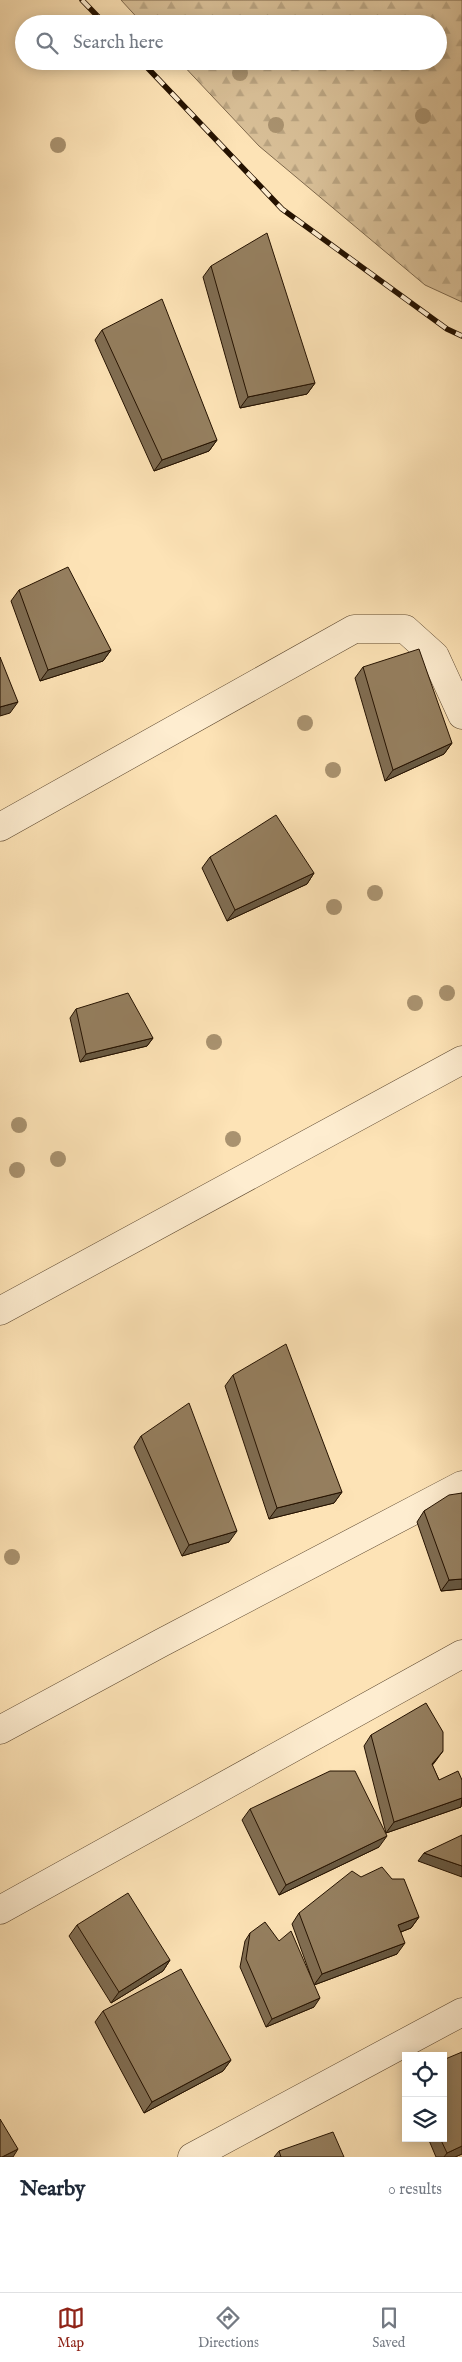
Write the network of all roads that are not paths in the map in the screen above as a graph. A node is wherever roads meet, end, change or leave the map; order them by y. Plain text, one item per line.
1 (462, 714) edge
2 (0, 827) edge
3 (462, 1060) edge
4 (0, 1311) edge
5 (462, 1485) edge
6 (462, 1654) edge
7 (0, 1730) edge
8 (0, 1910) edge
9 (462, 2012) edge
10 (192, 2157) edge

1 - 2 street
3 - 4 street
5 - 7 street
6 - 8 street
9 - 10 street

